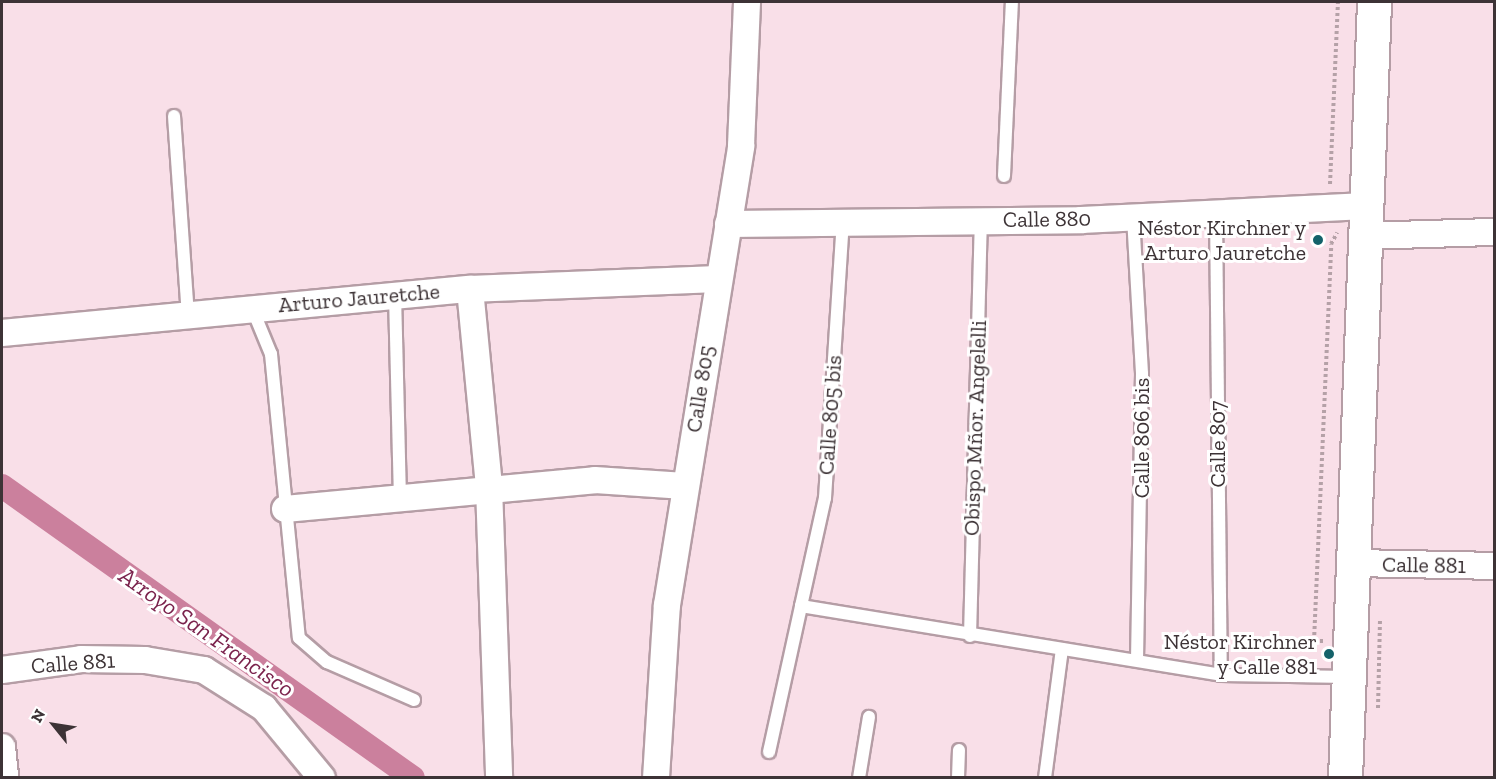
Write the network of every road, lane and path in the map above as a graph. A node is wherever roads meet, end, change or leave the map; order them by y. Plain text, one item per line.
1 (747, 2) edge
2 (1012, 2) edge
3 (1338, 2) edge
4 (1374, 2) edge
5 (174, 116) dead end
6 (1004, 176) dead end
7 (1216, 213) junction
8 (1357, 216) junction
9 (1133, 217) junction
10 (981, 220) junction
11 (843, 221) junction
12 (728, 224) junction
13 (1494, 232) edge
14 (717, 279) junction
15 (470, 288) junction
16 (395, 295) junction
17 (251, 307) junction
18 (188, 315) junction
19 (2, 333) edge
20 (685, 486) junction
21 (489, 487) junction
22 (400, 496) junction
23 (285, 509) junction
24 (1354, 563) junction
25 (1494, 566) edge
26 (801, 606) junction
27 (970, 636) junction
28 (1326, 641) dead end
29 (1062, 649) junction
30 (1137, 659) junction
31 (2, 670) edge
32 (1221, 675) junction
33 (1349, 677) junction
34 (414, 700) dead end
35 (869, 717) dead end
36 (2, 747) edge
37 (959, 750) dead end
38 (770, 752) dead end
39 (5, 777) edge
40 (322, 777) edge
41 (498, 777) edge
42 (656, 777) edge
43 (859, 777) edge
44 (958, 777) edge
45 (1045, 777) edge
46 (1345, 777) edge

1 - 12 street, Calle 805
2 - 6 lane
3 - 8 path
4 - 8 main road
5 - 18 lane
7 - 8 street, Calle 880
7 - 9 street, Calle 880
7 - 32 lane, Calle 807
8 - 13 street, Calle 880
8 - 24 main road
8 - 28 path
9 - 10 street, Calle 880
9 - 30 lane, Calle 806 bis
10 - 11 street, Calle 880
10 - 27 lane, Obispo Mñor. Angelelli
11 - 12 street, Calle 880
11 - 26 lane, Calle 805 bis
12 - 14 street, Calle 805
14 - 15 street, Arturo Jauretche
14 - 20 street, Calle 805
15 - 16 street, Arturo Jauretche
15 - 21 street
16 - 17 street, Arturo Jauretche
16 - 22 lane
17 - 18 street, Arturo Jauretche
17 - 23 lane
18 - 19 street, Arturo Jauretche
20 - 21 street
20 - 42 street, Calle 805
21 - 22 street
21 - 41 street
22 - 23 street
23 - 34 lane
24 - 25 street, Calle 881
24 - 33 main road
26 - 27 lane
26 - 38 lane, Calle 805 bis
27 - 29 lane
29 - 30 lane
29 - 45 lane
30 - 32 lane
31 - 40 street, Calle 881
32 - 33 lane
33 - 46 main road
35 - 43 lane
36 - 39 street
37 - 44 lane

